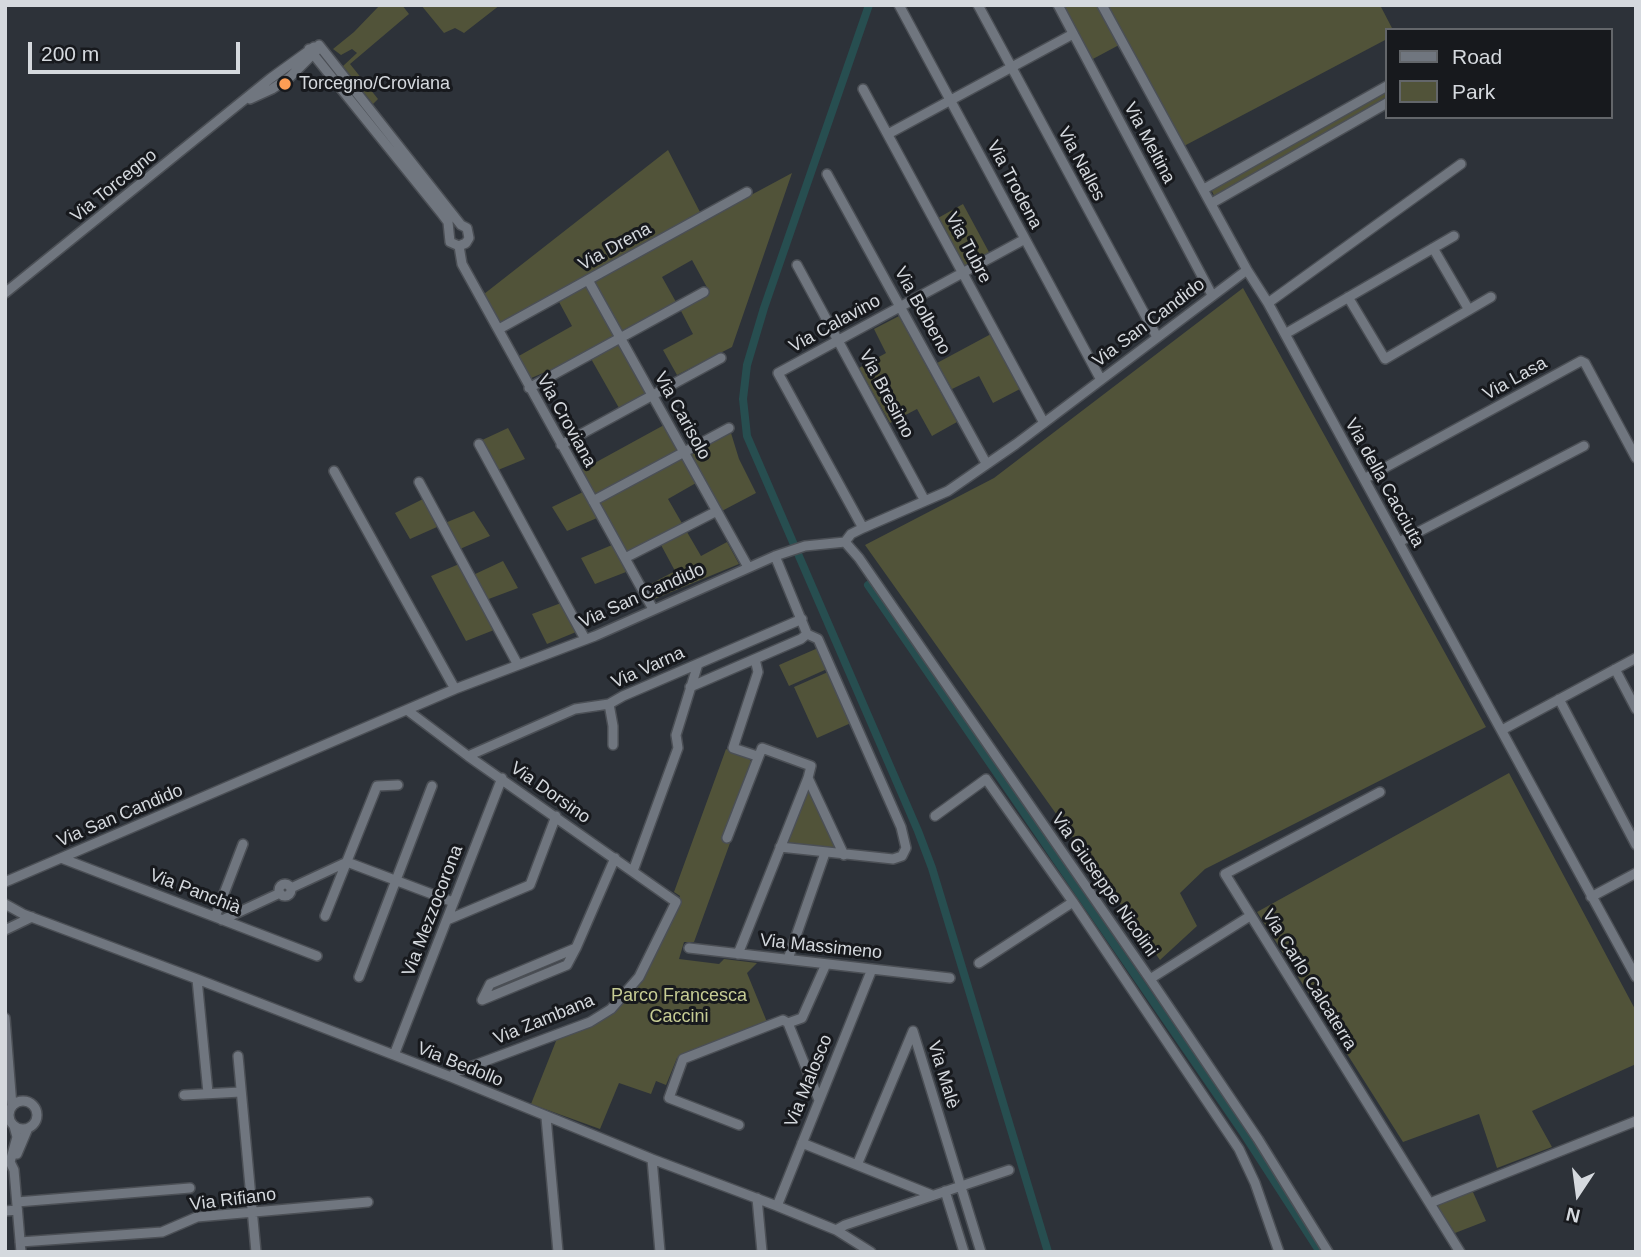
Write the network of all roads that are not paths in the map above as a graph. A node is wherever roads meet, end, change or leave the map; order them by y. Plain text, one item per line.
1 (899, 5) edge
2 (978, 5) edge
3 (1058, 5) edge
4 (1102, 5) edge
5 (1073, 34) junction
6 (312, 52) junction
7 (1011, 67) junction
8 (1386, 87) edge
9 (863, 89) dead end
10 (352, 93) junction
11 (950, 99) junction
12 (1386, 104) edge
13 (888, 134) junction
14 (1461, 164) dead end
15 (828, 174) dead end
16 (421, 179) junction
17 (1204, 188) junction
18 (747, 192) dead end
19 (1212, 203) junction
20 (461, 225) junction
21 (449, 229) junction
22 (1454, 236) dead end
23 (1025, 239) junction
24 (459, 246) junction
25 (1433, 248) junction
26 (797, 265) dead end
27 (1247, 270) junction
28 (963, 273) junction
29 (588, 280) junction
30 (704, 292) dead end
31 (5, 293) edge
32 (1212, 295) junction
33 (1348, 297) junction
34 (1491, 298) dead end
35 (1268, 303) junction
36 (902, 306) junction
37 (1469, 310) junction
38 (499, 329) junction
39 (1285, 334) junction
40 (1157, 337) junction
41 (620, 338) junction
42 (839, 340) junction
43 (722, 358) dead end
44 (1101, 380) junction
45 (529, 388) junction
46 (652, 395) junction
47 (1044, 423) junction
48 (729, 428) dead end
49 (479, 444) dead end
50 (561, 445) junction
51 (1584, 446) dead end
52 (684, 452) junction
53 (1636, 458) edge
54 (986, 463) junction
55 (334, 471) dead end
56 (1364, 479) junction
57 (419, 482) dead end
58 (593, 501) junction
59 (925, 501) junction
60 (717, 510) junction
61 (863, 528) junction
62 (845, 542) junction
63 (1399, 542) junction
64 (775, 556) junction
65 (625, 558) junction
66 (748, 567) junction
67 (653, 609) junction
68 (802, 619) junction
69 (807, 634) junction
70 (585, 639) junction
71 (1636, 658) edge
72 (755, 659) junction
73 (698, 664) junction
74 (518, 666) junction
75 (1615, 669) junction
76 (690, 687) junction
77 (455, 690) junction
78 (1559, 699) junction
79 (609, 704) junction
80 (1636, 709) edge
81 (407, 710) junction
82 (1502, 730) junction
83 (613, 745) dead end
84 (468, 755) junction
85 (757, 756) junction
86 (502, 778) junction
87 (808, 778) junction
88 (398, 785) dead end
89 (432, 786) dead end
90 (1380, 792) dead end
91 (556, 816) junction
92 (935, 816) dead end
93 (727, 838) dead end
94 (243, 844) dead end
95 (1636, 845) edge
96 (780, 847) junction
97 (824, 853) junction
98 (844, 855) junction
99 (61, 858) junction
100 (615, 858) junction
101 (347, 862) junction
102 (633, 871) junction
103 (1636, 873) edge
104 (396, 880) junction
105 (5, 882) edge
106 (1591, 897) junction
107 (453, 902) junction
108 (676, 902) joint
109 (1073, 902) junction
110 (5, 904) edge
111 (15, 910) junction
112 (33, 916) junction
113 (325, 916) dead end
114 (1250, 916) junction
115 (219, 918) junction
116 (447, 920) junction
117 (8, 930) edge
118 (576, 948) junction
119 (689, 948) dead end
120 (738, 954) junction
121 (317, 956) dead end
122 (788, 959) junction
123 (979, 963) dead end
124 (826, 964) junction
125 (872, 969) junction
126 (359, 976) dead end
127 (1636, 977) edge
128 (950, 978) dead end
129 (197, 979) junction
130 (1150, 979) junction
131 (5, 1018) edge
132 (788, 1023) junction
133 (394, 1055) junction
134 (238, 1056) dead end
135 (451, 1077) junction
136 (10, 1084) junction
137 (241, 1092) junction
138 (208, 1093) junction
139 (184, 1095) dead end
140 (819, 1100) junction
141 (25, 1101) junction
142 (12, 1106) junction
143 (546, 1117) junction
144 (1636, 1121) edge
145 (10, 1124) edge
146 (739, 1125) dead end
147 (28, 1128) junction
148 (802, 1143) junction
149 (652, 1159) junction
150 (857, 1165) junction
151 (14, 1170) junction
152 (1009, 1170) dead end
153 (961, 1185) junction
154 (190, 1188) dead end
155 (945, 1191) junction
156 (932, 1195) junction
157 (757, 1198) junction
158 (368, 1202) dead end
159 (1430, 1203) junction
160 (17, 1206) junction
161 (777, 1206) junction
162 (5, 1210) edge
163 (252, 1212) junction
164 (836, 1230) junction
165 (21, 1247) edge
166 (256, 1252) edge
167 (558, 1252) edge
168 (660, 1252) edge
169 (762, 1252) edge
170 (871, 1252) edge
171 (964, 1252) edge
172 (981, 1252) edge
173 (1279, 1252) edge
174 (1328, 1252) edge
175 (1461, 1252) edge

1 - 11 street, Via Trodena
2 - 7 street, Via Nalles
3 - 5 street, Via Meltina
4 - 17 street, Via della Cacciuta
5 - 7 street
5 - 32 street, Via Meltina
6 - 10 street
6 - 10 street, Via Torcegno
6 - 31 street, Via Torcegno
7 - 11 street
7 - 40 street, Via Nalles
8 - 17 street
9 - 13 street, Via Tubre
10 - 16 street
11 - 13 street
11 - 23 street, Via Trodena
12 - 19 street
13 - 28 street, Via Tubre
14 - 35 street
15 - 36 street, Via Bolbeno
16 - 20 street
16 - 21 street
17 - 19 street, Via della Cacciuta
18 - 29 street, Via Drena
19 - 27 street, Via della Cacciuta
20 - 21 street
20 - 24 street
21 - 24 street
22 - 25 street
23 - 28 street, Via Calavino
23 - 44 street, Via Trodena
24 - 38 street, Via Croviana
25 - 33 street
25 - 37 street
26 - 42 street, Via Bresimo
27 - 32 street, Via San Candido
27 - 35 street, Via della Cacciuta
28 - 36 street, Via Calavino
28 - 47 street, Via Tubre
29 - 38 street, Via Drena
29 - 41 street, Via Carisolo
30 - 41 street
32 - 40 street, Via San Candido
33 - 37 street
33 - 39 street
34 - 37 street
35 - 39 street, Via della Cacciuta
36 - 42 street, Via Calavino
36 - 54 street, Via Bolbeno
38 - 45 street, Via Croviana
39 - 56 street, Via della Cacciuta
40 - 44 street, Via San Candido
41 - 45 street
41 - 46 street, Via Carisolo
42 - 59 street, Via Bresimo
42 - 61 street, Via Calavino
43 - 46 street
44 - 47 street, Via San Candido
45 - 50 street, Via Croviana
46 - 50 street
46 - 52 street, Via Carisolo
47 - 54 street, Via San Candido
48 - 52 street
49 - 70 street
50 - 58 street, Via Croviana
51 - 63 street
52 - 58 street
52 - 60 street, Via Carisolo
53 - 56 street, Via Lasa
54 - 59 street, Via San Candido
55 - 77 street
56 - 63 street, Via della Cacciuta
57 - 74 street
58 - 65 street, Via Croviana
59 - 61 street, Via San Candido
60 - 65 street
60 - 66 street, Via Carisolo
61 - 62 street, Via San Candido
62 - 64 street, Via San Candido
62 - 130 street, Via Giuseppe Nicolini
63 - 82 street, Via della Cacciuta
64 - 66 street, Via San Candido
64 - 68 street
65 - 67 street, Via Croviana
66 - 67 street, Via San Candido
67 - 70 street, Via San Candido
68 - 69 street
68 - 73 street, Via Varna
69 - 72 street
69 - 98 street
70 - 74 street, Via San Candido
71 - 75 street
72 - 76 street
72 - 85 street
73 - 76 street
73 - 79 street, Via Varna
74 - 77 street, Via San Candido
75 - 78 street
75 - 80 street
76 - 102 street
77 - 81 street, Via San Candido
78 - 82 street
78 - 95 street
79 - 83 street
79 - 84 street, Via Varna
81 - 84 street, Via Dorsino
81 - 99 street, Via San Candido
82 - 106 street, Via della Cacciuta
84 - 86 street, Via Dorsino
85 - 87 street
85 - 93 street
86 - 91 street, Via Dorsino
86 - 107 street, Via Mezzocorona
87 - 96 street
87 - 98 street
88 - 101 street
89 - 104 street
90 - 114 street, Via Carlo Calcaterra
91 - 100 street, Via Dorsino
91 - 116 street
92 - 109 street
94 - 115 street
96 - 97 street
96 - 120 street
97 - 98 street
97 - 122 street
99 - 105 street, Via San Candido
99 - 115 street, Via Panchià
100 - 102 street, Via Dorsino
100 - 118 street
101 - 104 street
101 - 113 street
101 - 115 street
102 - 108 street, Via Dorsino
103 - 106 street
104 - 107 street
104 - 126 street
106 - 127 street, Via della Cacciuta
107 - 116 street, Via Mezzocorona
108 - 135 street, Via Zambana
109 - 123 street
109 - 173 street
110 - 111 street, Via Bedollo
111 - 112 street, Via Bedollo
111 - 117 street
112 - 117 street
112 - 129 street, Via Bedollo
114 - 130 street
114 - 159 street, Via Carlo Calcaterra
115 - 121 street, Via Panchià
116 - 133 street, Via Mezzocorona
118 - 118 street
119 - 120 street, Via Massimeno
120 - 122 street, Via Massimeno
122 - 124 street, Via Massimeno
124 - 125 street, Via Massimeno
124 - 132 street
125 - 128 street, Via Massimeno
125 - 140 street, Via Malosco
129 - 133 street, Via Bedollo
129 - 138 street
130 - 174 street, Via Giuseppe Nicolini
131 - 136 street
132 - 140 street
132 - 146 street
133 - 135 street, Via Bedollo
134 - 137 street
135 - 143 street, Via Bedollo
136 - 141 street
136 - 142 street
137 - 138 street
137 - 163 street
138 - 139 street
140 - 148 street, Via Malosco
141 - 142 street
141 - 147 street
142 - 145 street
143 - 149 street, Via Bedollo
143 - 167 street
144 - 159 street
145 - 147 street
145 - 151 street
147 - 151 street
148 - 150 street
148 - 161 street, Via Malosco
149 - 157 street, Via Bedollo
149 - 168 street
150 - 153 street, Via Malè
150 - 156 street
151 - 160 street
152 - 153 street
153 - 155 street
153 - 172 street
154 - 160 street
155 - 156 street
155 - 171 street
156 - 164 street
157 - 161 street, Via Bedollo
157 - 169 street
158 - 163 street, Via Rifiano
159 - 175 street, Via Carlo Calcaterra
160 - 162 street
160 - 165 street
161 - 164 street, Via Bedollo
163 - 165 street, Via Rifiano
163 - 166 street
164 - 170 street, Via Bedollo

